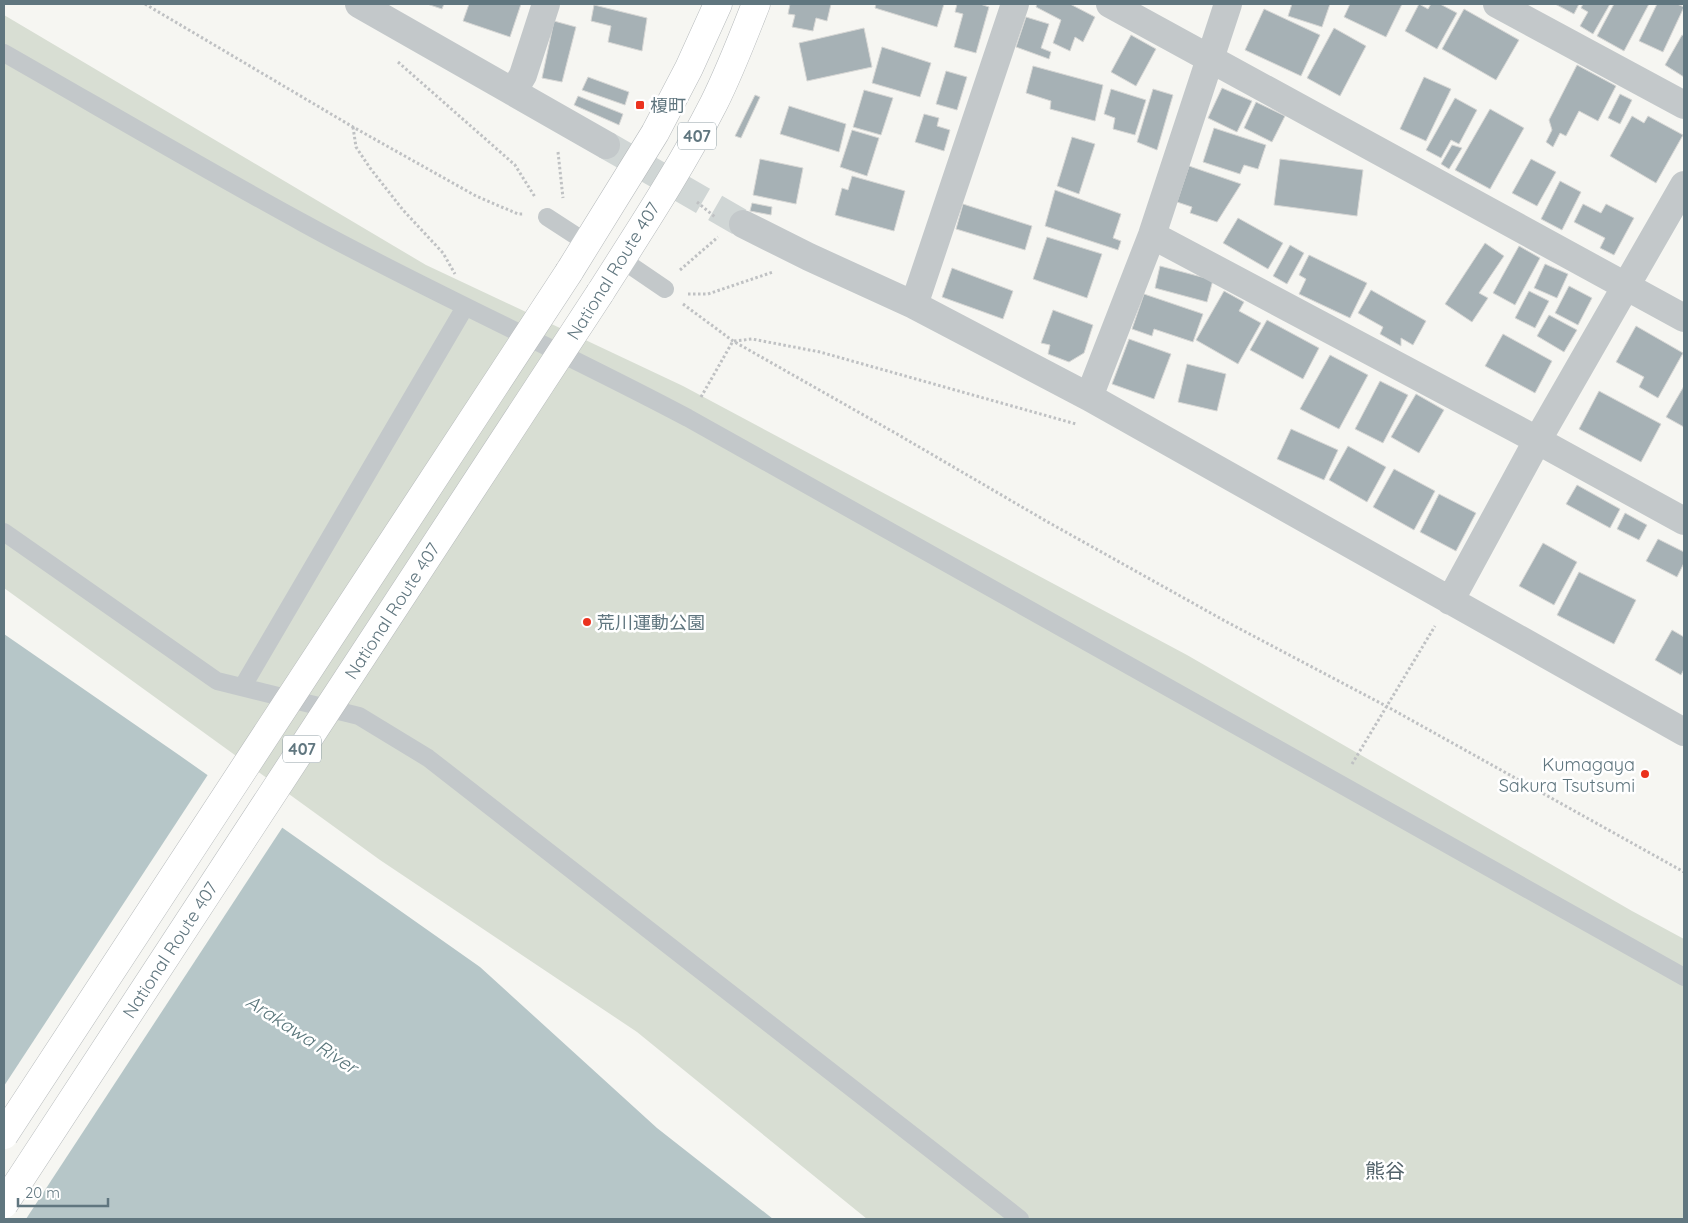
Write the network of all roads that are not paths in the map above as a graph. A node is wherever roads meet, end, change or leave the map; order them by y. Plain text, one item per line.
1 (546, 4) edge
2 (718, 4) edge
3 (756, 4) edge
4 (1015, 4) edge
5 (1110, 4) edge
6 (1228, 4) edge
7 (1497, 4) edge
8 (367, 6) edge
9 (4, 52) edge
10 (1209, 59) junction
11 (513, 92) junction
12 (1684, 104) edge
13 (606, 145) tunnel mouth
14 (1684, 185) edge
15 (547, 217) road end
16 (728, 226) tunnel mouth
17 (1152, 236) junction
18 (587, 243) junction
19 (621, 259) junction
20 (1626, 286) junction
21 (665, 289) road end
22 (914, 305) junction
23 (466, 307) junction
24 (1684, 318) edge
25 (1084, 408) junction
26 (1537, 441) junction
27 (1684, 521) edge
28 (4, 532) edge
29 (1443, 612) junction
30 (243, 686) junction
31 (1684, 732) edge
32 (1684, 977) edge
33 (4, 1135) edge
34 (4, 1204) edge
35 (1020, 1219) edge

1 - 11 street
2 - 18 highway, National Route 407 / 407
3 - 19 highway, National Route 407 / 407
4 - 22 street
5 - 10 street
6 - 10 street
7 - 12 street
8 - 11 street
9 - 23 lane
10 - 17 street
10 - 20 street
11 - 13 street
14 - 20 street
15 - 18 lane
16 - 22 street
17 - 25 street
17 - 26 street
18 - 33 highway, National Route 407 / 407, bridge
19 - 21 lane
19 - 34 highway, National Route 407 / 407, bridge
20 - 24 street
20 - 26 street
22 - 25 street
23 - 30 lane
23 - 32 lane
25 - 29 street
26 - 27 street
26 - 29 street
28 - 30 lane
29 - 31 street
30 - 35 lane

